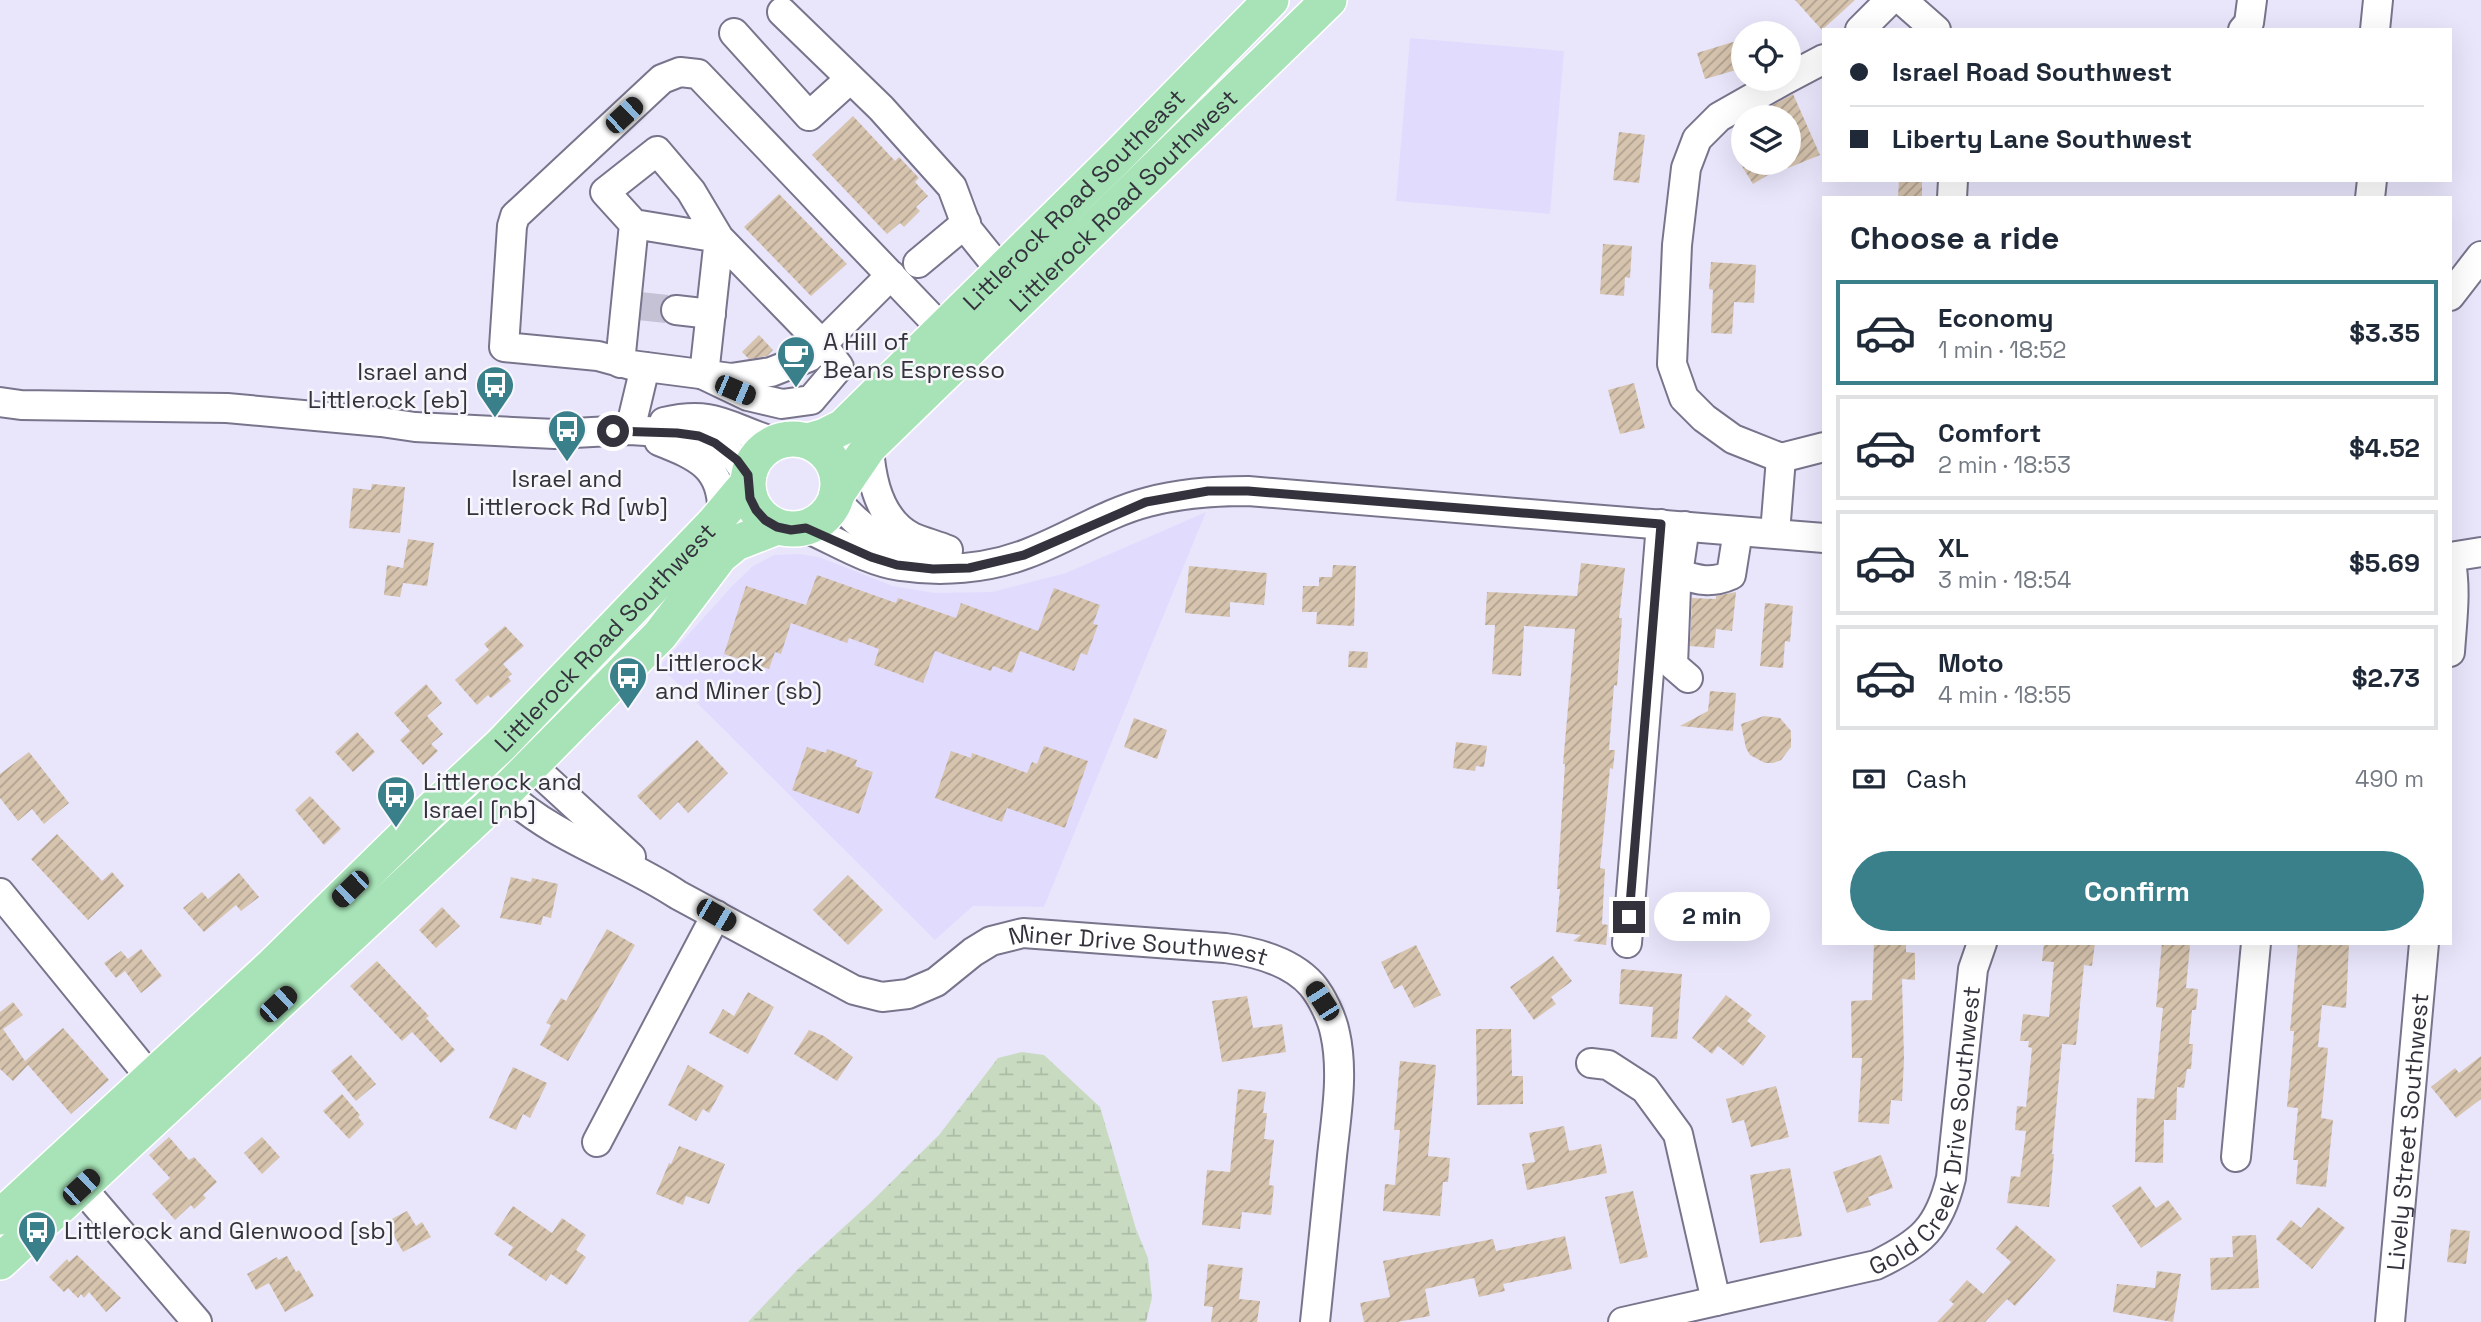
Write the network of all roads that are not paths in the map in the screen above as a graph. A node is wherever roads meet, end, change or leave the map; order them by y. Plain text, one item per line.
1 (1271, 0) edge
2 (1329, 0) edge
3 (1890, 0) edge
4 (1902, 0) edge
5 (2252, 0) edge
6 (2378, 0) edge
7 (782, 12) dead end
8 (1862, 28) edge
9 (1934, 28) edge
10 (2245, 28) edge
11 (2375, 28) edge
12 (734, 33) dead end
13 (1822, 61) edge
14 (1801, 71) edge
15 (850, 79) junction
16 (1764, 91) edge
17 (966, 223) junction
18 (634, 224) junction
19 (719, 238) junction
20 (2481, 256) edge
21 (918, 263) dead end
22 (1001, 271) junction
23 (891, 275) junction
24 (2452, 293) edge
25 (676, 310) tunnel mouth
26 (711, 314) junction
27 (942, 328) junction
28 (822, 344) junction
29 (633, 365) junction
30 (704, 375) junction
31 (0, 402) edge
32 (97, 407) junction
33 (0, 422) edge
34 (630, 430) junction
35 (791, 442) junction
36 (869, 447) junction
37 (1822, 448) edge
38 (1781, 458) junction
39 (748, 480) junction
40 (836, 497) junction
41 (722, 514) junction
42 (1673, 525) junction
43 (791, 527) junction
44 (1738, 530) junction
45 (1775, 533) junction
46 (1822, 538) edge
47 (948, 550) junction
48 (2481, 552) edge
49 (1024, 555) junction
50 (2452, 557) edge
51 (2452, 567) edge
52 (1678, 574) junction
53 (2452, 628) edge
54 (1688, 678) dead end
55 (532, 766) junction
56 (505, 792) junction
57 (659, 882) junction
58 (0, 893) edge
59 (716, 915) junction
60 (1627, 943) dead end
61 (1981, 945) edge
62 (2256, 945) edge
63 (2424, 945) edge
64 (1591, 1063) dead end
65 (150, 1077) junction
66 (597, 1142) dead end
67 (2236, 1157) dead end
68 (81, 1187) junction
69 (0, 1217) edge
70 (0, 1262) edge
71 (1716, 1301) junction
72 (197, 1322) edge
73 (1315, 1322) edge
74 (1623, 1322) edge
75 (2390, 1322) edge

1 - 22 main road, Littlerock Road Southeast
2 - 36 main road, Littlerock Road Southwest
3 - 8 street
4 - 9 street
5 - 10 street
6 - 11 street
7 - 15 street
12 - 15 street
13 - 14 street
15 - 17 street
16 - 38 street
17 - 21 street
17 - 22 street
18 - 19 street
18 - 19 street
18 - 29 street
19 - 26 street
19 - 28 street
20 - 24 street
22 - 27 main road, Littlerock Road Southeast
23 - 27 street
23 - 28 street
23 - 29 street
25 - 26 street
26 - 30 street
27 - 35 main road, Littlerock Road Southeast
28 - 30 street
28 - 30 street
29 - 30 street
29 - 34 street
31 - 32 street
32 - 33 street
32 - 34 street
34 - 35 street
34 - 39 street
34 - 41 street
35 - 39 main road
35 - 40 main road
36 - 40 main road, Littlerock Road Southwest
36 - 47 street
37 - 38 street
38 - 45 street
39 - 41 main road, Littlerock Road Southwest
39 - 43 main road
40 - 43 main road
40 - 47 street
41 - 65 main road, Littlerock Road Southwest
42 - 44 street
42 - 49 street
42 - 52 street
42 - 60 street
43 - 49 street
43 - 55 main road, Littlerock Road Southwest
44 - 45 street
44 - 52 street
45 - 46 street
47 - 49 street
48 - 50 street
51 - 53 street
52 - 54 street
55 - 56 main road, Littlerock Road Southwest
55 - 57 street, Miner Drive Southwest
56 - 57 street, Miner Drive Southwest
56 - 68 main road, Littlerock Road Southwest
57 - 59 street, Miner Drive Southwest
58 - 65 street
59 - 66 street
59 - 73 street, Miner Drive Southwest
61 - 71 street, Gold Creek Drive Southwest
62 - 67 street
63 - 75 street, Lively Street Southwest
64 - 71 street
65 - 69 main road, Littlerock Road Southwest
68 - 70 main road, Littlerock Road Southwest
68 - 72 street
71 - 74 street, Gold Creek Drive Southwest

